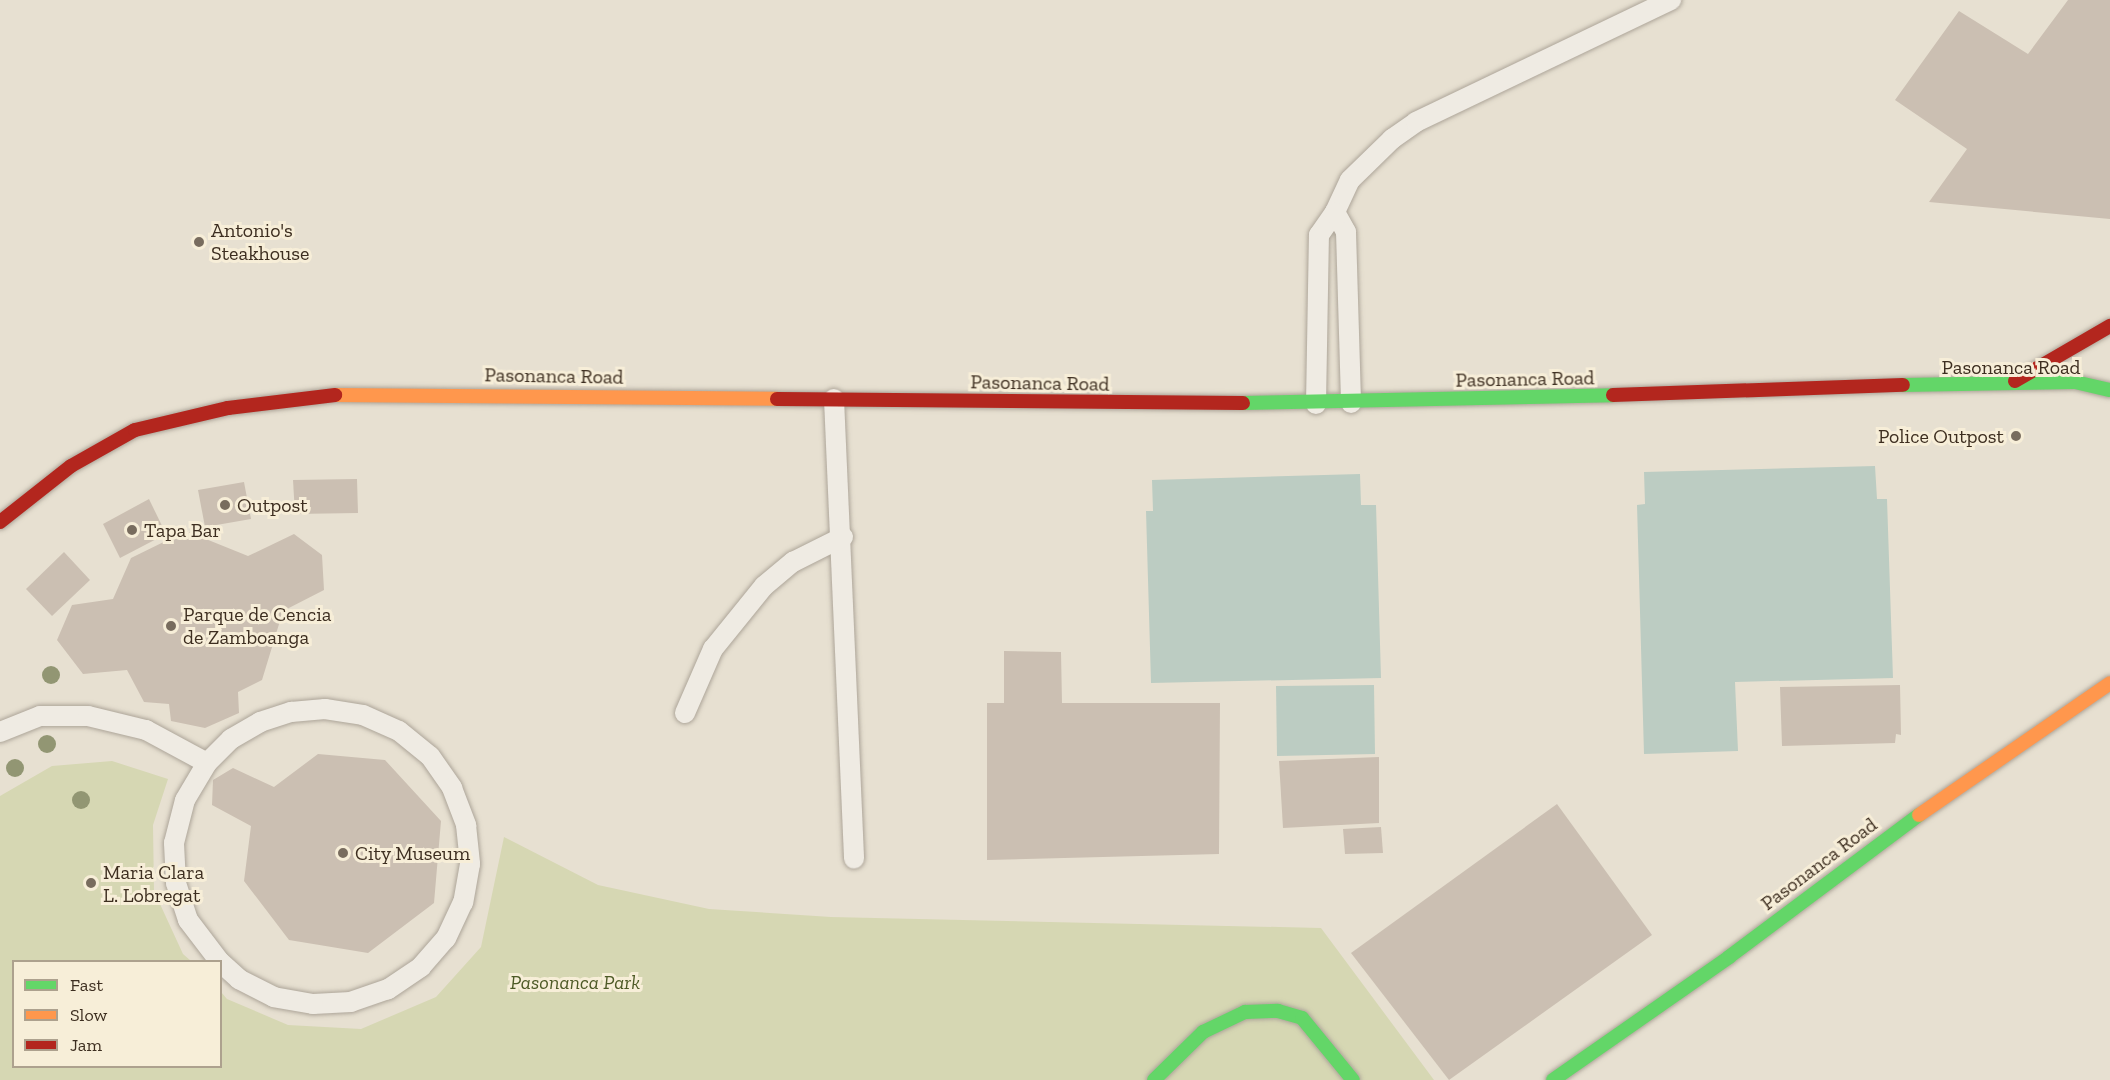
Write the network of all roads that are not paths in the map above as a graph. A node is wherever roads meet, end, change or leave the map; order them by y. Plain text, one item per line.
1 (1671, 0) edge
2 (1335, 212) junction
3 (2110, 326) edge
4 (2013, 382) junction
5 (2110, 390) edge
6 (834, 399) junction
7 (1351, 403) junction
8 (1316, 404) junction
9 (0, 522) edge
10 (843, 537) junction
11 (2110, 683) edge
12 (685, 712) dead end
13 (0, 732) edge
14 (207, 763) junction
15 (854, 860) dead end
16 (218, 960) edge
17 (222, 964) edge
18 (1154, 1080) edge
19 (1353, 1080) edge
20 (1553, 1080) edge

1 - 2 lane
2 - 7 lane
2 - 8 lane
3 - 4 street
4 - 5 street, Pasonanca Road
4 - 7 street, Pasonanca Road
6 - 8 street, Pasonanca Road
6 - 9 street, Pasonanca Road
6 - 10 lane
7 - 8 street, Pasonanca Road
10 - 12 lane
10 - 15 lane
11 - 20 street, Pasonanca Road
13 - 14 lane
14 - 16 lane
14 - 17 lane
18 - 19 street

